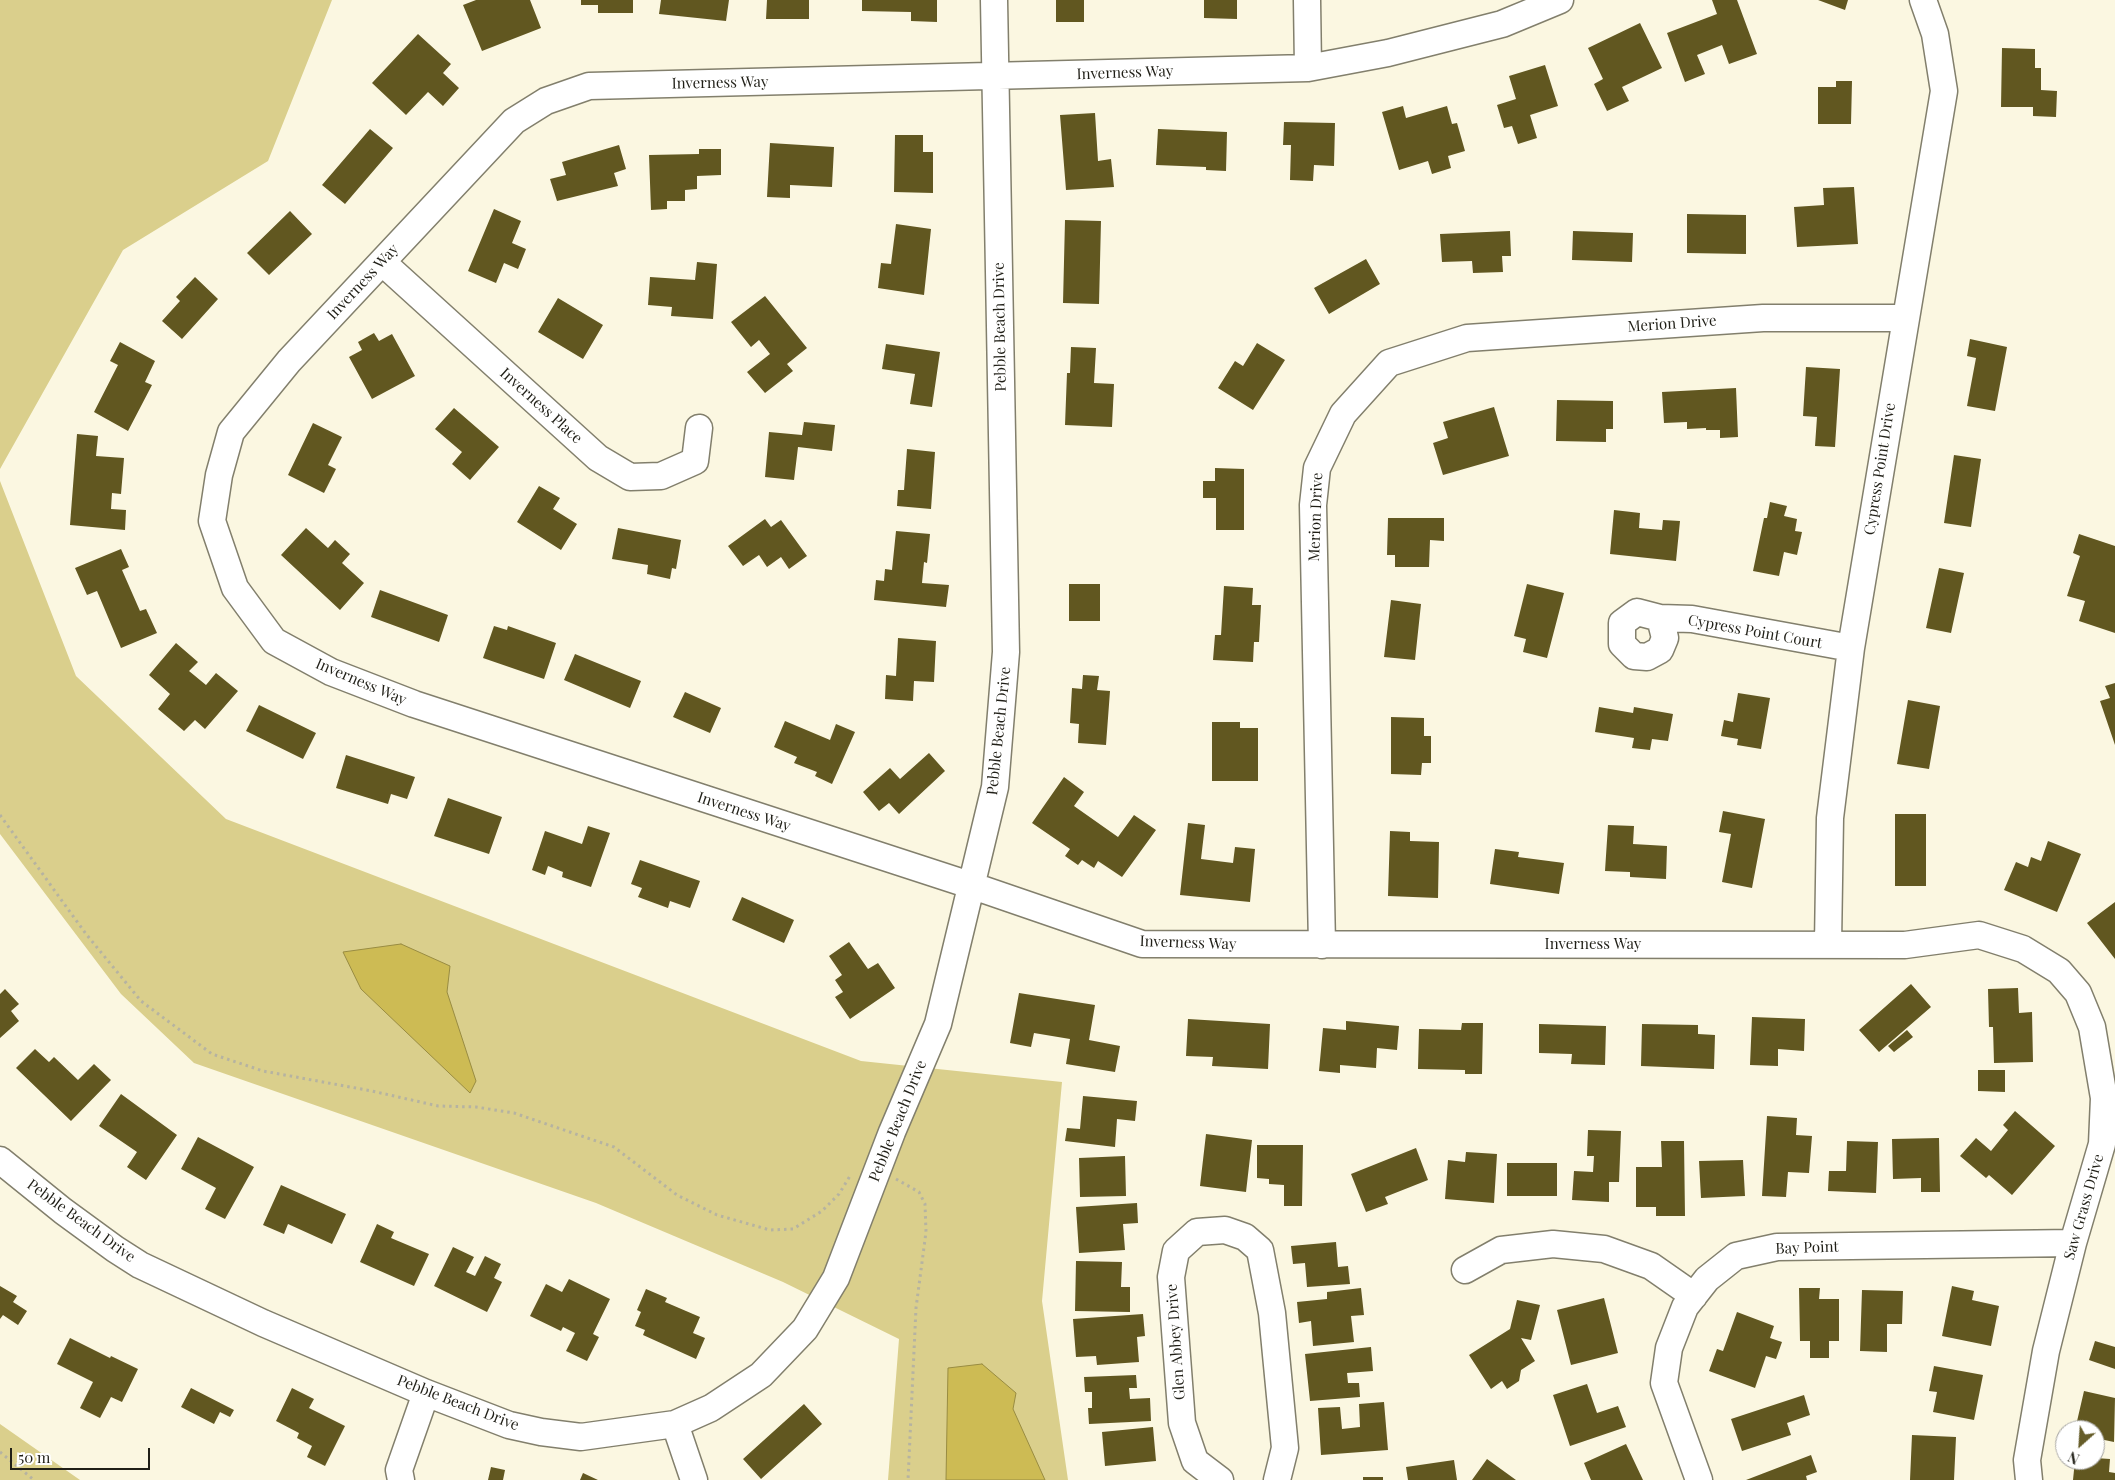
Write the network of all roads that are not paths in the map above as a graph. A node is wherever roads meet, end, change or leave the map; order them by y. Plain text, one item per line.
1 (994, 0) edge
2 (1307, 0) edge
3 (1560, 0) edge
4 (1923, 0) edge
5 (1308, 68) junction
6 (995, 77) junction
7 (382, 262) junction
8 (1905, 318) junction
9 (699, 428) dead end
10 (1660, 618) dead end
11 (1851, 648) junction
12 (972, 886) junction
13 (1828, 944) junction
14 (1322, 945) junction
15 (0, 1160) edge
16 (2073, 1243) junction
17 (1466, 1270) dead end
18 (1694, 1296) junction
19 (426, 1393) junction
20 (675, 1424) junction
21 (401, 1480) edge
22 (694, 1480) edge
23 (1220, 1480) edge
24 (1277, 1480) edge
25 (1699, 1480) edge
26 (2029, 1480) edge

1 - 6 street, Pebble Beach Drive
2 - 5 street
3 - 5 street, Inverness Way
4 - 8 street, Cypress Point Drive
5 - 6 street, Inverness Way
6 - 7 street, Inverness Way
6 - 12 street, Pebble Beach Drive
7 - 9 street, Inverness Place
7 - 12 street, Inverness Way
8 - 11 street, Cypress Point Drive
8 - 14 street, Merion Drive
10 - 11 street, Cypress Point Court
11 - 13 street, Cypress Point Drive
12 - 14 street, Inverness Way
12 - 20 street, Pebble Beach Drive
13 - 14 street, Inverness Way
13 - 16 street, Saw Grass Drive
15 - 19 street, Pebble Beach Drive
16 - 18 street, Bay Point
16 - 26 street, Saw Grass Drive
17 - 18 street
18 - 25 street, Bay Point
19 - 20 street, Pebble Beach Drive
19 - 21 street
20 - 22 street
23 - 24 street, Glen Abbey Drive

